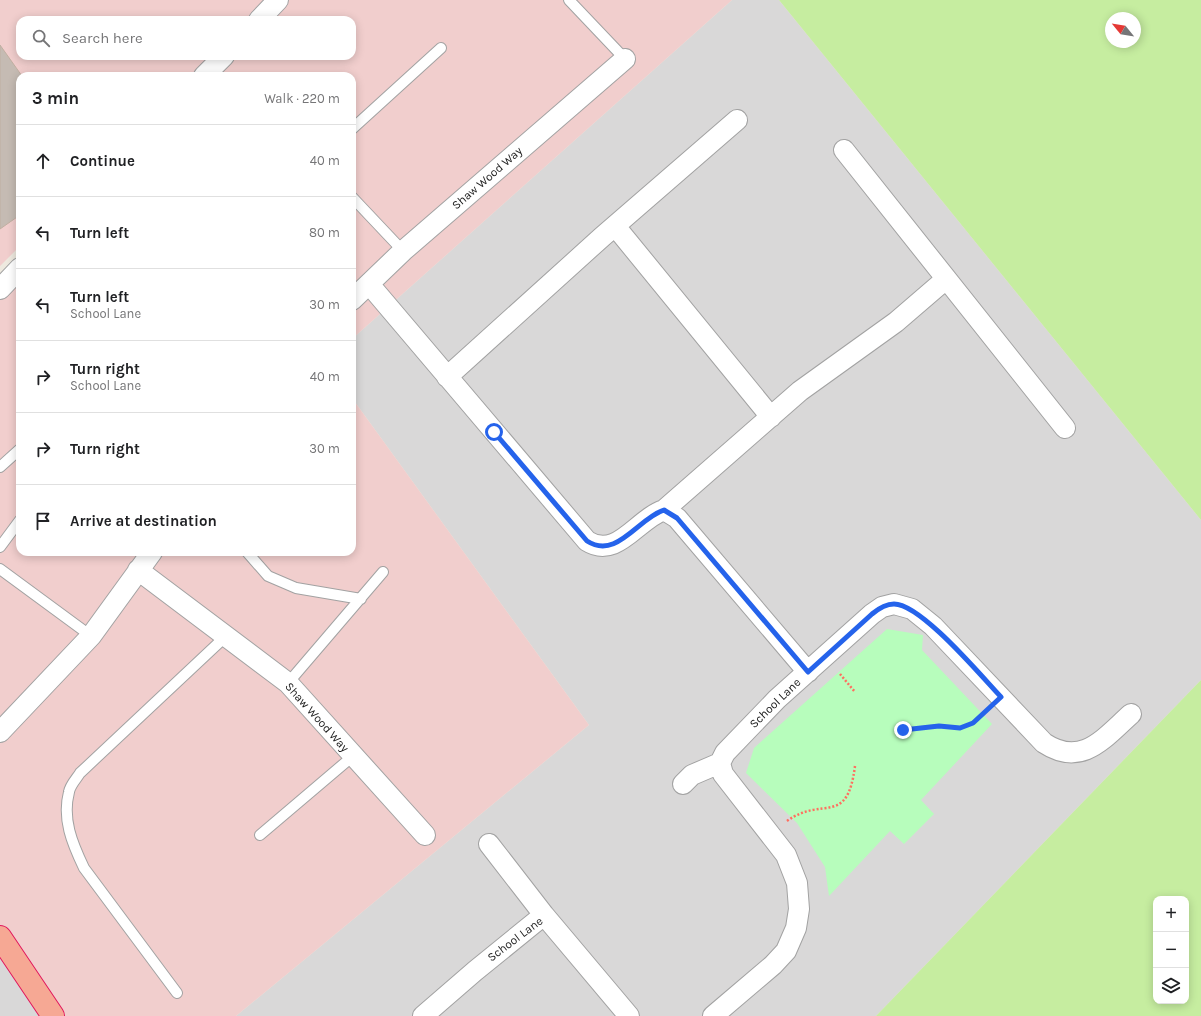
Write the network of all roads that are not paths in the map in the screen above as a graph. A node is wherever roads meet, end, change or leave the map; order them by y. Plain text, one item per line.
1 (278, 0) edge
2 (569, 0) edge
3 (263, 16) edge
4 (442, 48) dead end
5 (625, 59) joint
6 (220, 60) edge
7 (208, 72) edge
8 (737, 120) dead end
9 (356, 125) edge
10 (844, 150) dead end
11 (356, 201) edge
12 (615, 226) junction
13 (403, 252) junction
14 (16, 272) edge
15 (946, 279) junction
16 (369, 284) junction
17 (0, 289) edge
18 (356, 296) edge
19 (447, 377) junction
20 (771, 417) junction
21 (1064, 428) dead end
22 (16, 453) edge
23 (0, 467) edge
24 (664, 510) junction
25 (16, 525) edge
26 (0, 547) edge
27 (149, 556) edge
28 (250, 556) edge
29 (0, 569) edge
30 (138, 570) junction
31 (383, 572) dead end
32 (361, 599) junction
33 (91, 636) junction
34 (226, 636) junction
35 (808, 672) junction
36 (288, 683) junction
37 (1131, 714) dead end
38 (0, 732) edge
39 (353, 756) junction
40 (720, 763) junction
41 (683, 784) dead end
42 (260, 835) dead end
43 (425, 835) dead end
44 (489, 844) dead end
45 (544, 915) junction
46 (0, 937) edge
47 (177, 993) dead end
48 (53, 1016) edge
49 (423, 1016) edge
50 (629, 1016) edge
51 (713, 1016) edge

1 - 3 street
2 - 5 lane
4 - 9 lane
5 - 13 street, Shaw Wood Way
6 - 7 street
8 - 12 street
10 - 15 street
11 - 13 lane
12 - 19 street
12 - 20 street
13 - 16 street, Shaw Wood Way
14 - 17 street
15 - 20 street
15 - 21 street
16 - 18 street, Shaw Wood Way
16 - 19 street
19 - 24 street
20 - 24 street
22 - 23 lane
24 - 35 street
25 - 26 lane
27 - 30 street
28 - 32 lane
29 - 33 lane
30 - 33 street
30 - 34 street, Shaw Wood Way
31 - 32 lane
32 - 36 lane
33 - 38 street
34 - 36 street, Shaw Wood Way
34 - 47 lane
35 - 37 street, School Lane
35 - 40 street, School Lane
36 - 39 street, Shaw Wood Way
39 - 42 lane
39 - 43 street, Shaw Wood Way
40 - 41 street
40 - 51 street
44 - 45 street
45 - 49 street, School Lane
45 - 50 street, School Lane
46 - 48 highway

